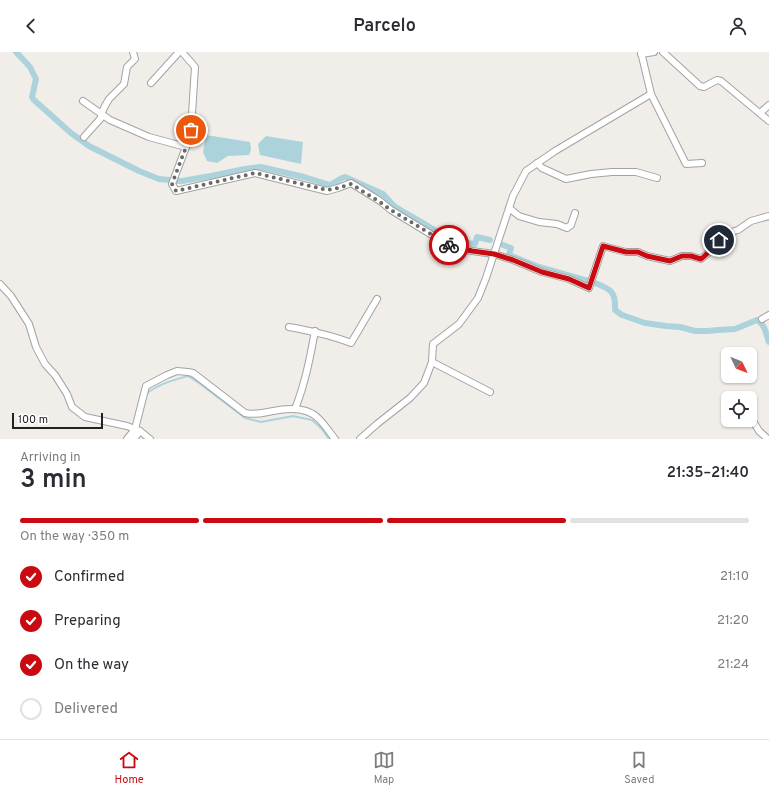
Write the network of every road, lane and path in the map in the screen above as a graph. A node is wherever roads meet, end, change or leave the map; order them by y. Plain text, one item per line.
1 (133, 52) edge
2 (181, 52) edge
3 (654, 52) edge
4 (664, 52) edge
5 (641, 53) edge
6 (151, 83) dead end
7 (651, 94) junction
8 (83, 101) dead end
9 (769, 105) edge
10 (760, 113) junction
11 (101, 114) junction
12 (769, 121) edge
13 (84, 137) dead end
14 (186, 147) junction
15 (537, 163) junction
16 (702, 163) dead end
17 (657, 178) dead end
18 (509, 208) junction
19 (574, 213) dead end
20 (769, 216) edge
21 (495, 252) junction
22 (0, 284) edge
23 (378, 299) dead end
24 (769, 315) edge
25 (762, 319) dead end
26 (289, 327) dead end
27 (315, 331) junction
28 (432, 362) junction
29 (490, 392) dead end
30 (295, 409) junction
31 (757, 427) edge
32 (138, 430) junction
33 (127, 439) edge
34 (134, 439) edge
35 (150, 439) edge
36 (334, 439) edge
37 (360, 439) edge
38 (768, 439) edge

1 - 11 street
2 - 6 street
2 - 14 street
3 - 5 street
4 - 10 street
5 - 7 street
7 - 15 street
7 - 16 street
8 - 11 street
9 - 10 street
10 - 12 street
11 - 13 street
11 - 14 street
14 - 21 street
15 - 17 street
15 - 18 street
18 - 19 street
18 - 21 street
20 - 21 street
21 - 28 street
22 - 32 street
23 - 27 street
24 - 25 street
26 - 27 street
27 - 30 street
28 - 29 street
28 - 37 street
30 - 32 street
30 - 36 street
31 - 38 street
32 - 33 street
32 - 34 street
32 - 35 street

